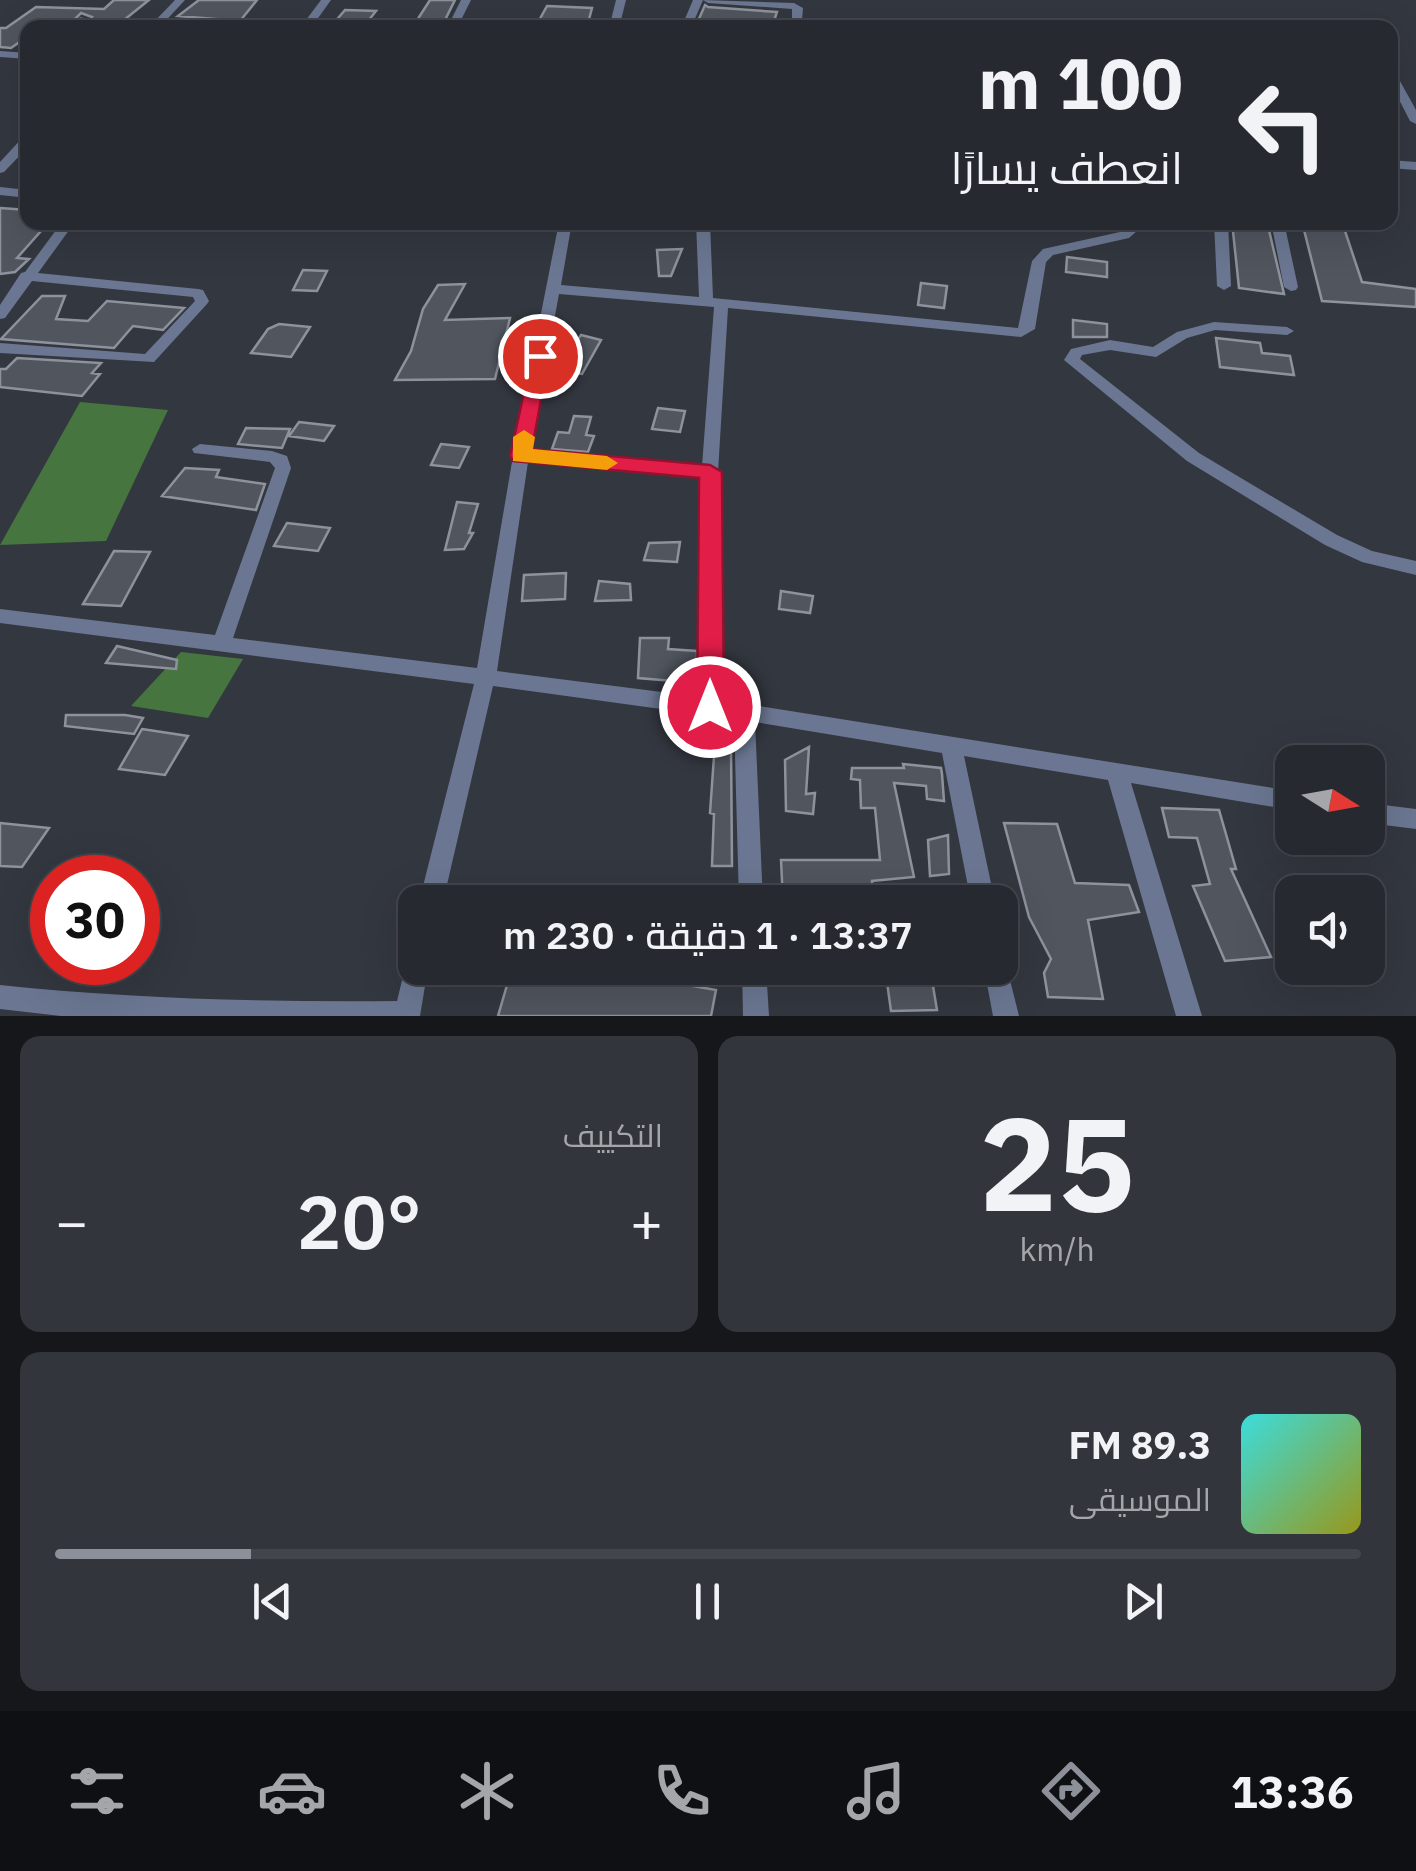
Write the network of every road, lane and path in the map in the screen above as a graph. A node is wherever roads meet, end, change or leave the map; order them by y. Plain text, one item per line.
1 (180, 0) edge
2 (708, 0) edge
3 (161, 20) edge
4 (797, 20) edge
5 (1398, 87) edge
6 (1416, 121) edge
7 (20, 148) edge
8 (0, 169) edge
9 (63, 230) edge
10 (564, 230) edge
11 (704, 230) edge
12 (1131, 230) edge
13 (1221, 230) edge
14 (1279, 230) edge
15 (26, 276) junction
16 (1224, 286) dead end
17 (1291, 287) dead end
18 (552, 289) junction
19 (714, 302) junction
20 (0, 314) edge
21 (1287, 331) dead end
22 (0, 348) edge
23 (200, 448) dead end
24 (520, 456) junction
25 (710, 472) junction
26 (1416, 568) edge
27 (0, 616) edge
28 (220, 644) junction
29 (486, 675) junction
30 (710, 707) junction
31 (744, 712) junction
32 (951, 745) junction
33 (1117, 772) junction
34 (1275, 797) edge
35 (1385, 814) edge
36 (1416, 819) edge
37 (435, 885) edge
38 (751, 885) edge
39 (980, 885) edge
40 (413, 985) edge
41 (755, 985) edge
42 (1000, 985) edge
43 (0, 996) edge
44 (407, 1015) edge
45 (756, 1016) edge
46 (1006, 1016) edge
47 (1189, 1016) edge

1 - 3 street
2 - 4 street
5 - 6 street
7 - 8 street
9 - 15 street
10 - 18 street
11 - 19 street
12 - 19 street
13 - 16 street
14 - 17 street
15 - 20 street
15 - 22 street
18 - 19 street
18 - 24 street
19 - 25 street
21 - 26 street
23 - 28 street
24 - 25 street
24 - 29 street
25 - 30 street
27 - 28 street
28 - 29 street
29 - 30 street
29 - 37 street
30 - 31 street
31 - 32 street
31 - 38 street
32 - 33 street
32 - 39 street
33 - 34 street
33 - 47 street
35 - 36 street
40 - 44 street
41 - 45 street
42 - 46 street
43 - 44 street

